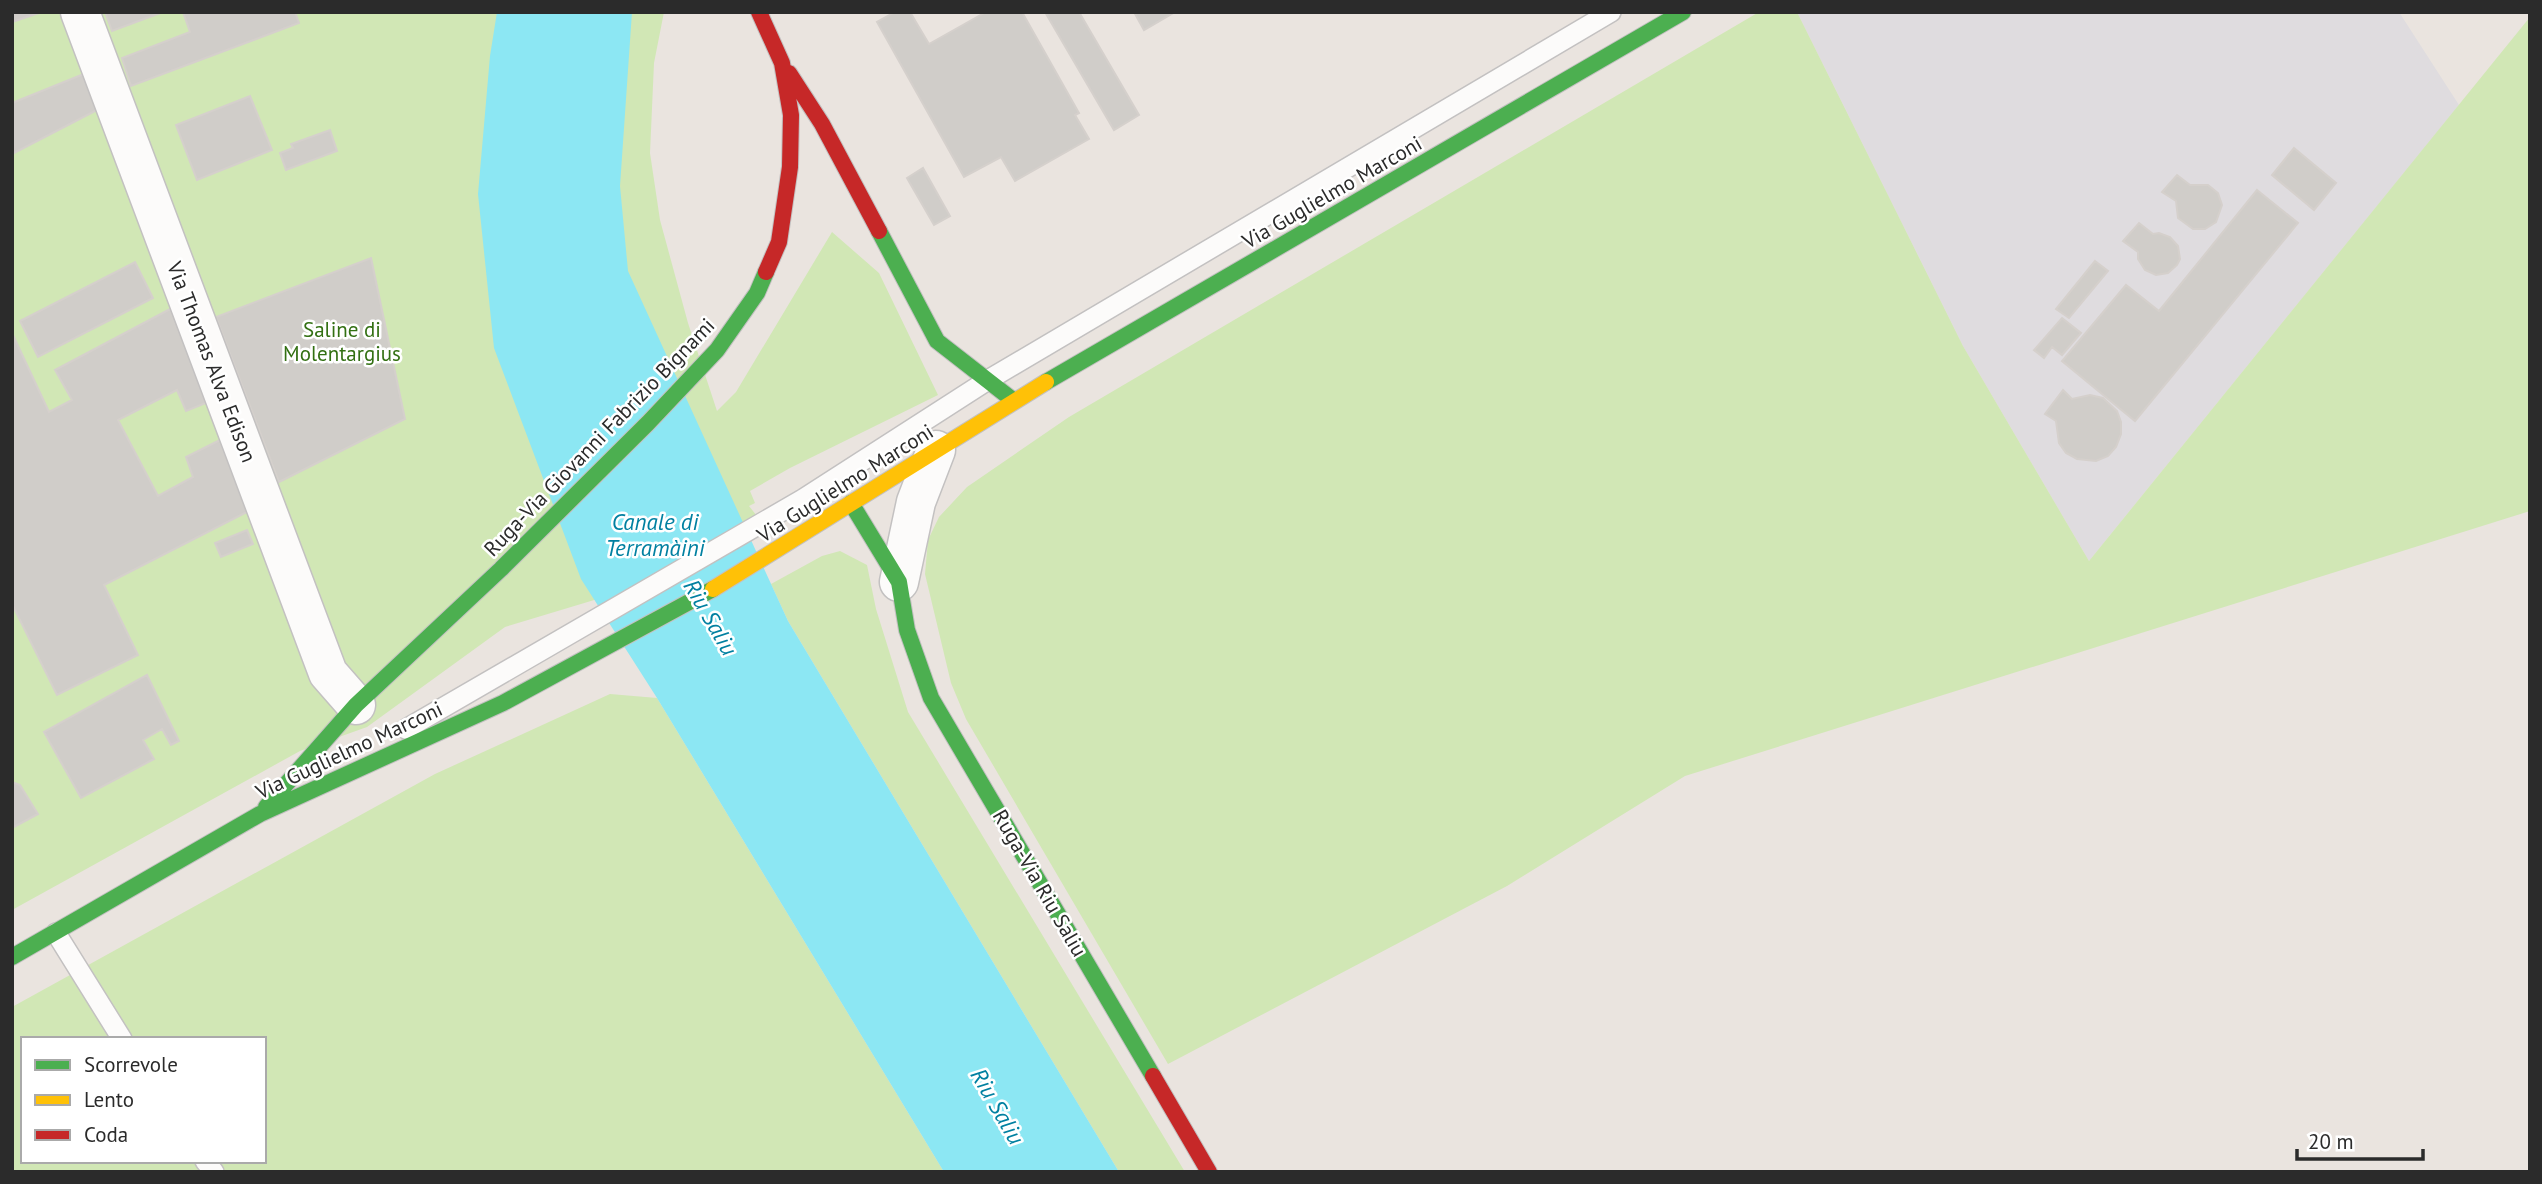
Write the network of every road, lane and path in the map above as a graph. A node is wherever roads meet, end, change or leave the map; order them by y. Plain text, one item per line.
1 (80, 12) edge
2 (759, 12) edge
3 (1611, 12) edge
4 (1683, 12) edge
5 (782, 63) junction
6 (988, 380) junction
7 (1014, 401) junction
8 (936, 450) junction
9 (851, 503) junction
10 (899, 582) junction
11 (356, 705) junction
12 (260, 814) junction
13 (56, 933) junction
14 (12, 957) edge
15 (121, 1037) edge
16 (1209, 1172) edge

1 - 11 street, Via Thomas Alva Edison
2 - 5 main road, Ruga-Via Giovanni Fabrizio Bignami
3 - 6 lane
4 - 7 main road, Via Guglielmo Marconi
5 - 6 main road
5 - 11 main road, Ruga-Via Giovanni Fabrizio Bignami
6 - 7 main road
6 - 12 lane
7 - 8 main road, Via Guglielmo Marconi
8 - 9 main road, Via Guglielmo Marconi
8 - 10 street, Ruga-Via Riu Saliu
9 - 10 main road, Ruga-Via Riu Saliu
9 - 12 main road, Via Guglielmo Marconi
10 - 16 main road, Ruga-Via Riu Saliu
11 - 12 main road, Ruga-Via Giovanni Fabrizio Bignami
12 - 13 main road, Via Guglielmo Marconi
13 - 14 main road, Via Guglielmo Marconi
13 - 15 lane

